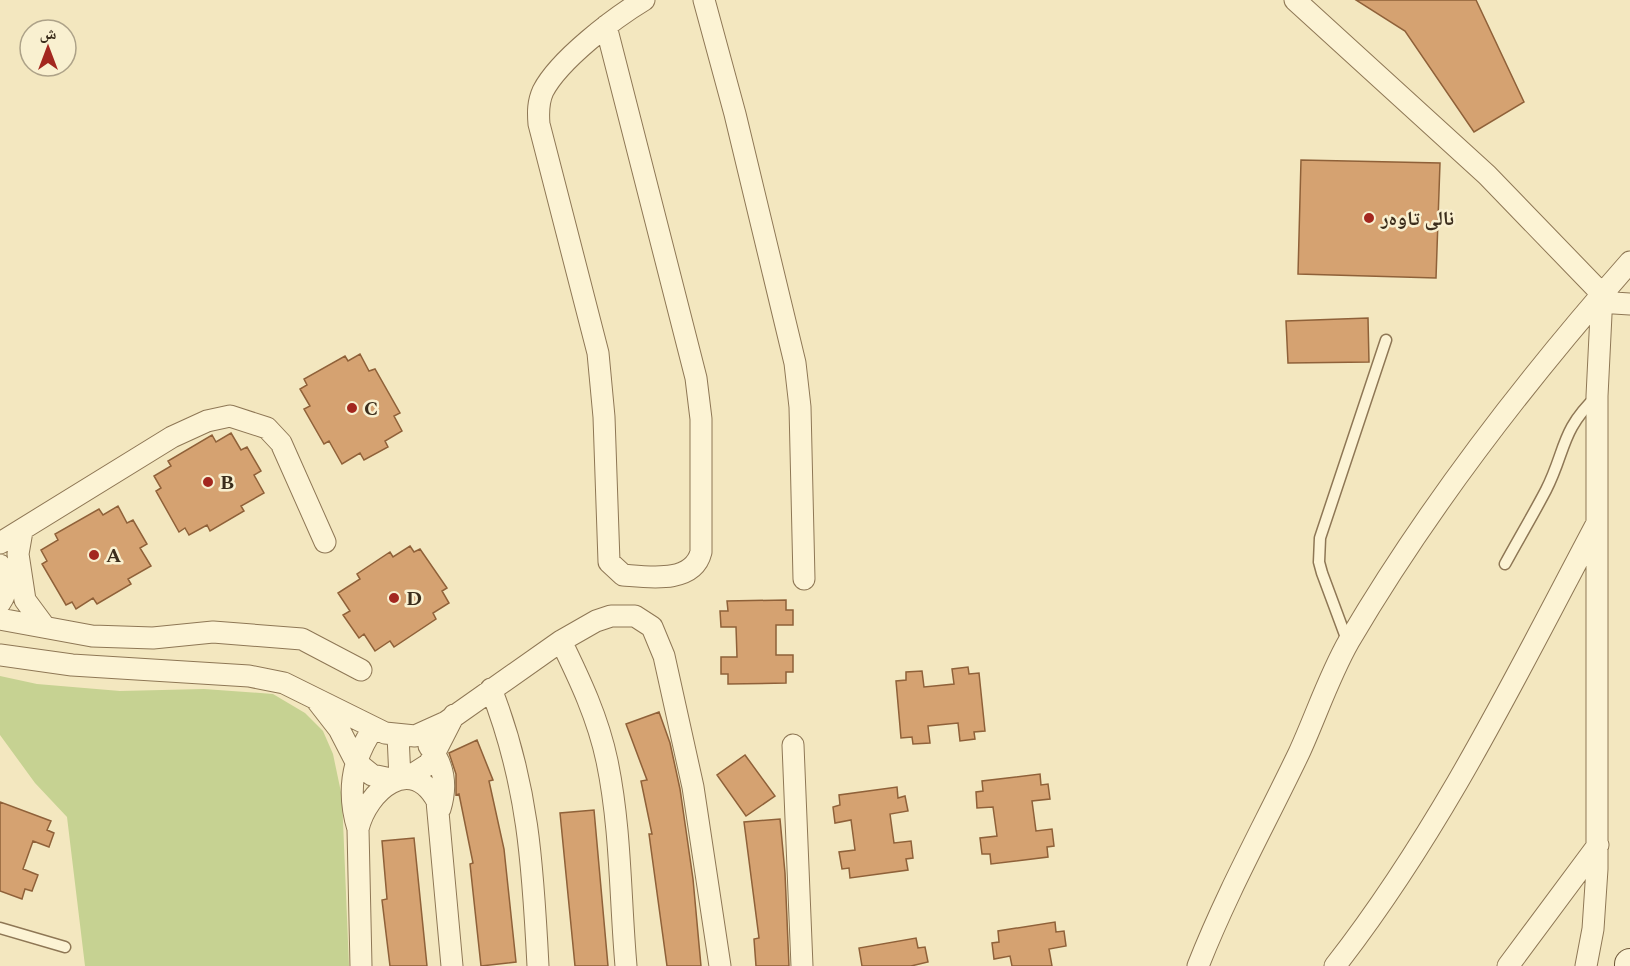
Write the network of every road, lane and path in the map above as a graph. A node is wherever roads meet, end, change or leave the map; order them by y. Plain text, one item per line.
1 (644, 0) edge
2 (704, 0) edge
3 (1295, 0) edge
4 (606, 26) junction
5 (1630, 262) edge
6 (1602, 294) junction
7 (1630, 304) edge
8 (1386, 340) dead end
9 (1599, 357) junction
10 (1597, 396) junction
11 (1598, 521) junction
12 (22, 531) junction
13 (325, 542) dead end
14 (0, 543) edge
15 (1504, 564) dead end
16 (0, 565) edge
17 (804, 579) dead end
18 (0, 603) edge
19 (0, 619) edge
20 (45, 627) junction
21 (561, 641) junction
22 (1348, 643) junction
23 (0, 655) edge
24 (361, 670) dead end
25 (491, 689) junction
26 (316, 700) junction
27 (455, 714) junction
28 (373, 729) junction
29 (406, 736) junction
30 (793, 745) dead end
31 (436, 755) junction
32 (356, 762) junction
33 (400, 778) junction
34 (440, 810) junction
35 (358, 829) junction
36 (1598, 845) junction
37 (0, 928) edge
38 (65, 947) dead end
39 (361, 966) edge
40 (452, 966) edge
41 (538, 966) edge
42 (626, 966) edge
43 (720, 966) edge
44 (802, 966) edge
45 (1198, 966) edge
46 (1335, 966) edge
47 (1508, 966) edge
48 (1586, 966) edge

1 - 4 street
2 - 17 street
3 - 6 street
4 - 4 street
5 - 6 street
6 - 7 street
6 - 9 street
6 - 22 street
7 - 9 street
8 - 22 lane
9 - 10 street
10 - 11 street
10 - 15 lane
11 - 36 street
11 - 46 street
12 - 13 street
12 - 14 street
12 - 20 street
16 - 18 street
19 - 20 street
20 - 24 street
21 - 25 street
21 - 42 street
21 - 43 street
22 - 45 street
23 - 26 street
25 - 27 street
25 - 41 street
26 - 28 street
26 - 32 street
27 - 29 street
27 - 31 street
28 - 29 street
28 - 32 street
29 - 31 street
29 - 33 street
30 - 44 street
31 - 33 street
31 - 34 street
32 - 33 street
32 - 35 street
33 - 34 street
33 - 35 street
34 - 40 street
35 - 39 street
36 - 47 street
36 - 48 street
37 - 38 lane

